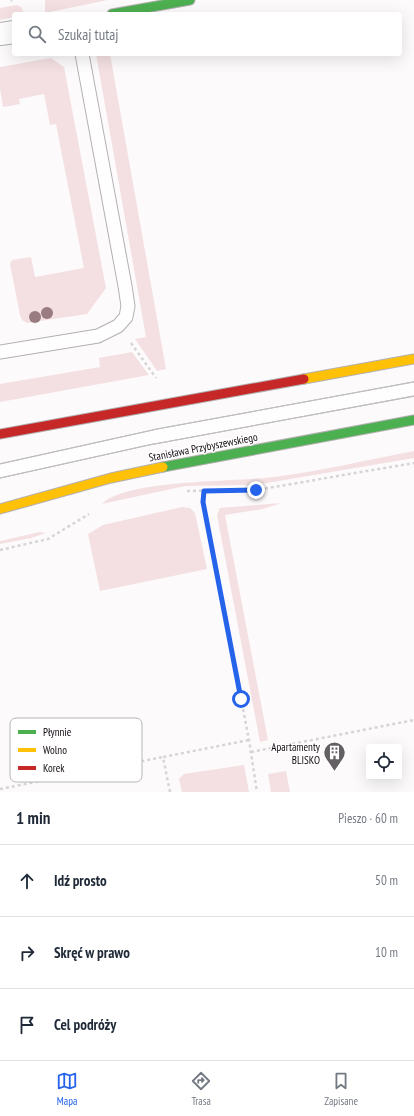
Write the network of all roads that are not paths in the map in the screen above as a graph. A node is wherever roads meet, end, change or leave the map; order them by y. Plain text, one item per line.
1 (190, 0) edge
2 (168, 2) edge
3 (121, 12) edge
4 (12, 32) edge
5 (0, 34) edge
6 (82, 56) edge
7 (0, 352) edge
8 (414, 359) edge
9 (414, 389) edge
10 (414, 420) edge
11 (0, 434) edge
12 (1, 470) edge
13 (0, 509) edge

1 - 2 main road
2 - 3 main road
4 - 5 street
6 - 7 lane
8 - 11 main road
9 - 12 lane
10 - 13 main road, Stanisława Przybyszewskiego

